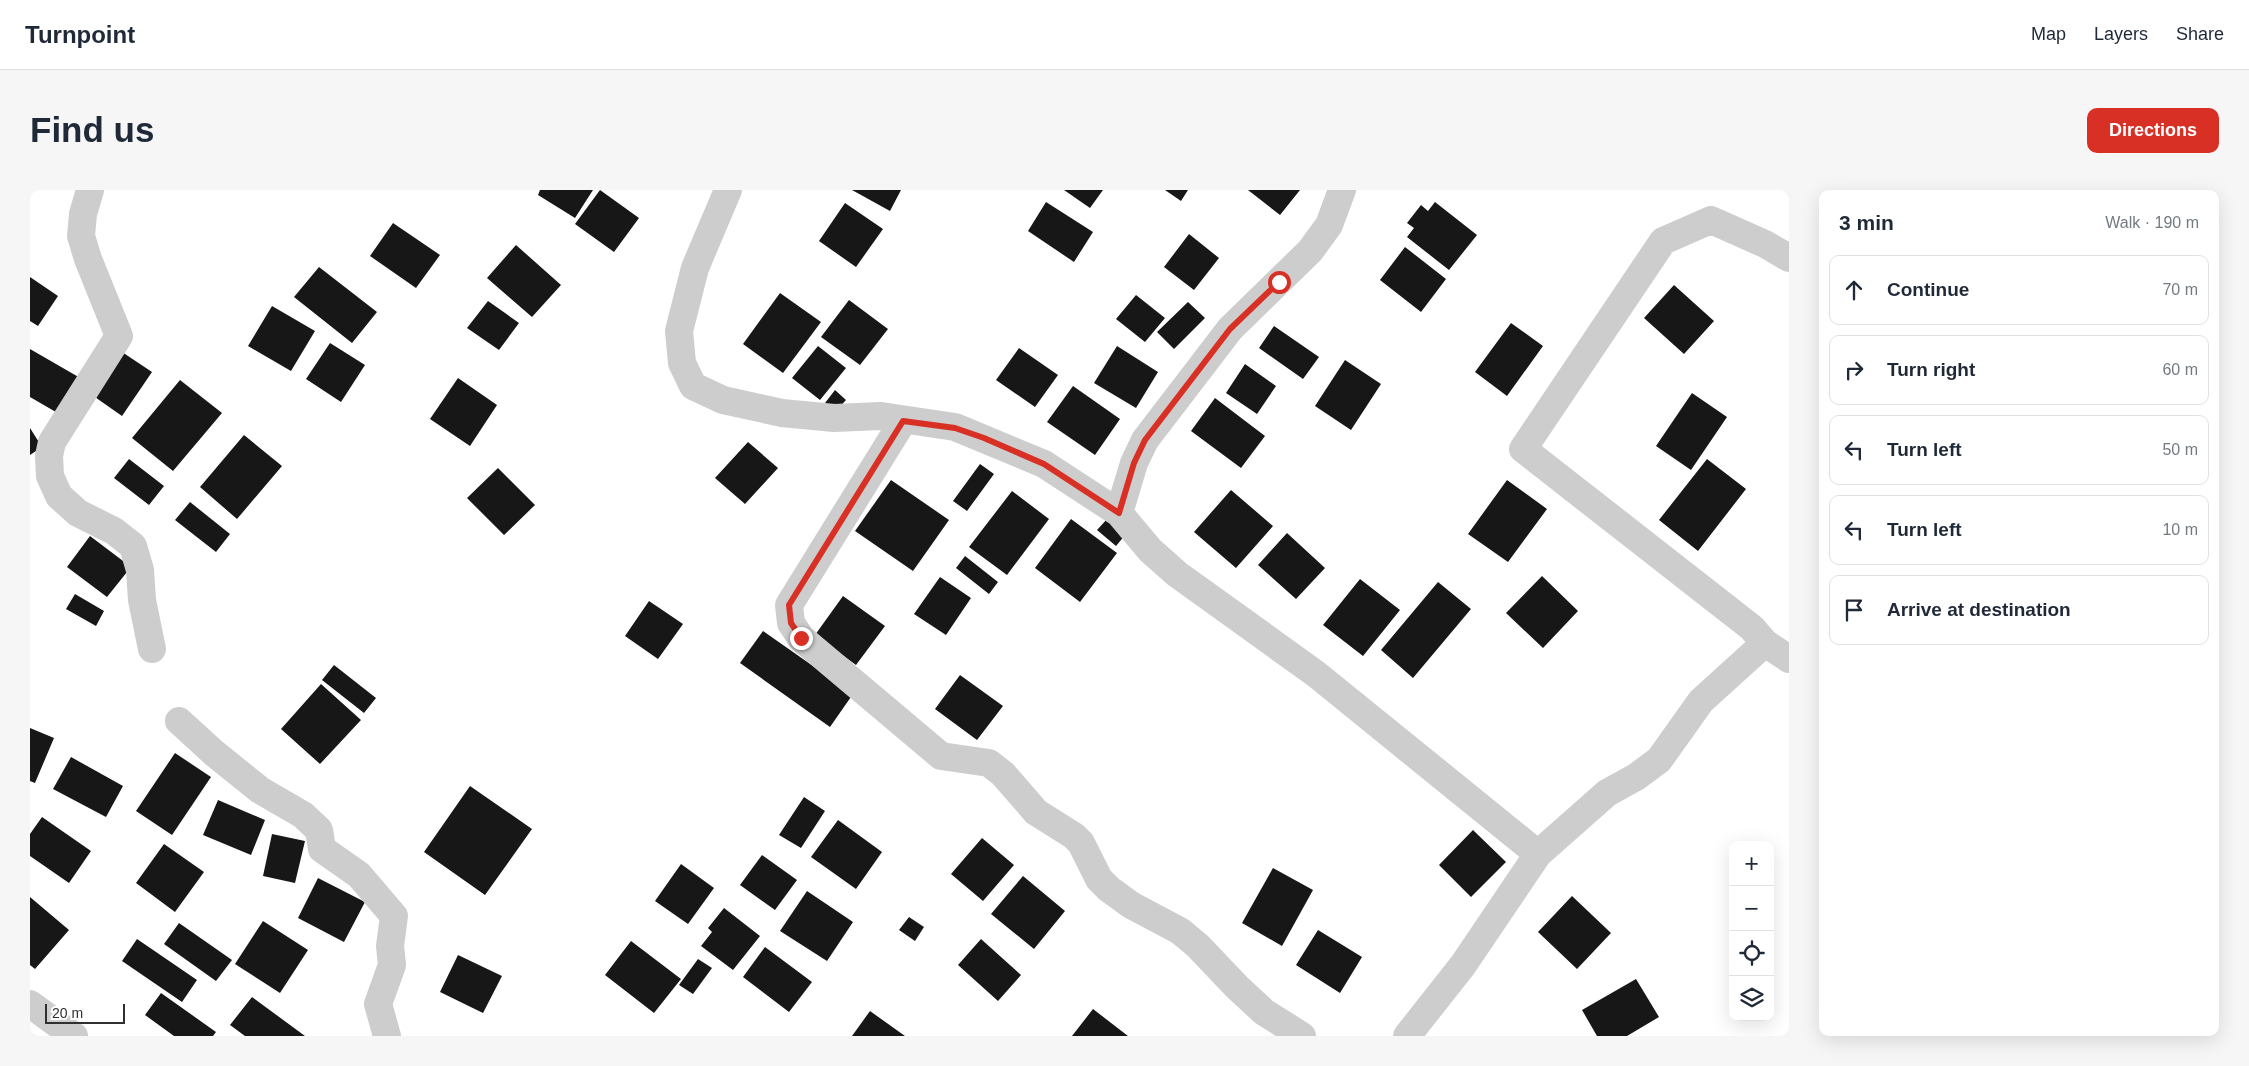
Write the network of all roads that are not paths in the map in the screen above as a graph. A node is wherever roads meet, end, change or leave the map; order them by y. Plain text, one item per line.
1 (90, 190) edge
2 (728, 190) edge
3 (1342, 190) edge
4 (1789, 258) edge
5 (903, 421) junction
6 (1119, 513) junction
7 (1765, 643) junction
8 (152, 649) dead end
9 (1789, 659) edge
10 (178, 721) dead end
11 (1538, 854) junction
12 (30, 1004) edge
13 (74, 1036) edge
14 (386, 1036) edge
15 (1302, 1036) edge
16 (1407, 1036) edge

1 - 8 street
2 - 5 street
3 - 6 street
4 - 7 street
5 - 6 street
5 - 15 street
6 - 11 street
7 - 9 street
7 - 11 street
10 - 14 street
11 - 16 street
12 - 13 street

